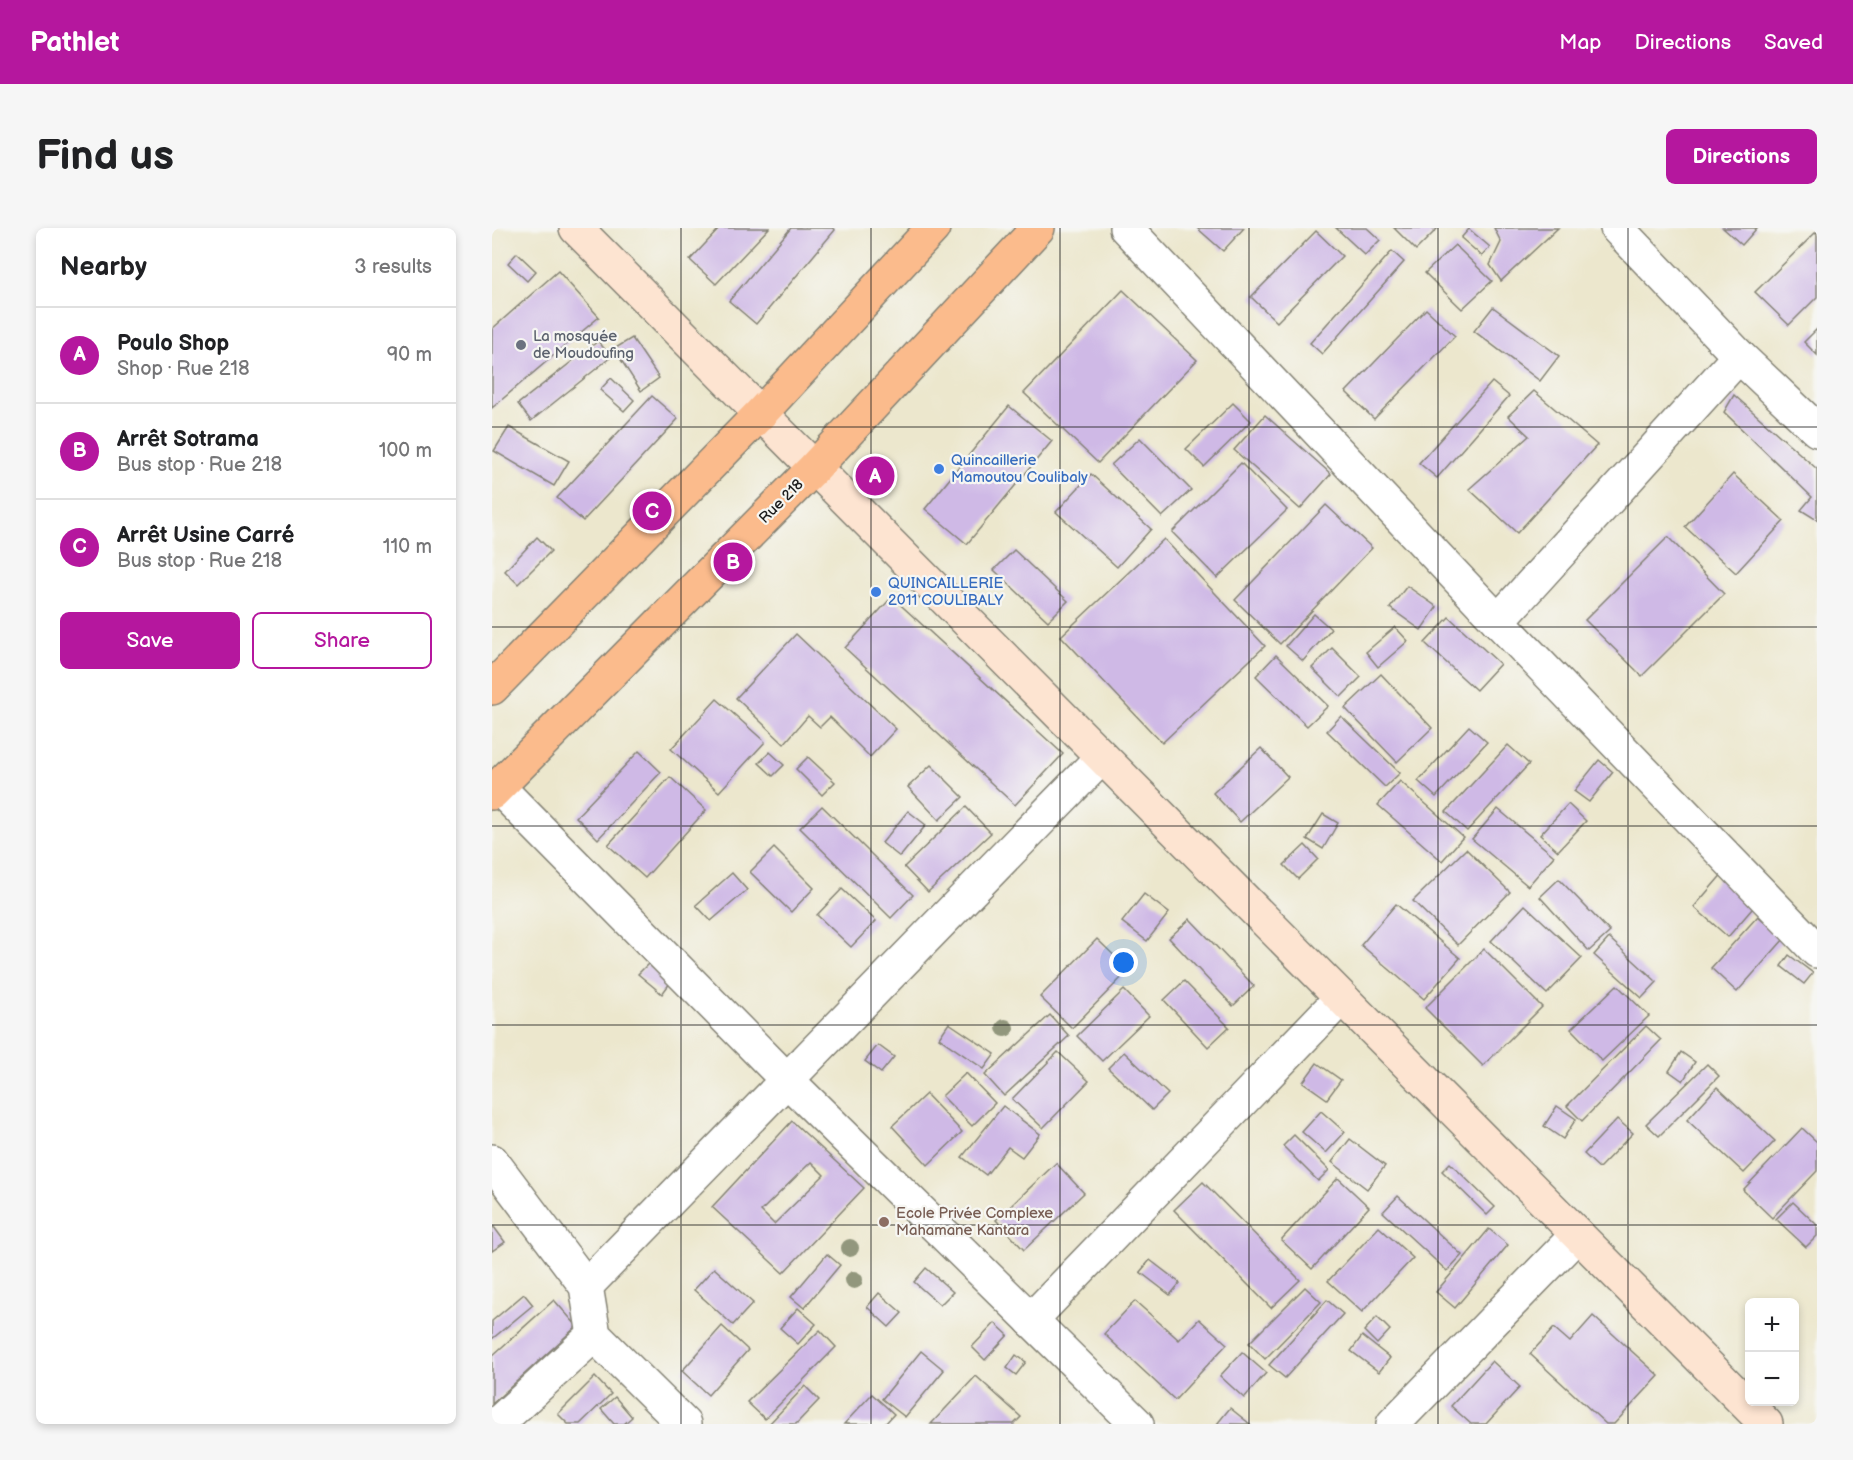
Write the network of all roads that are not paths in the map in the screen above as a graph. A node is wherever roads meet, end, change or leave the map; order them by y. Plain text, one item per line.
1 (576, 228) edge
2 (933, 228) edge
3 (1038, 228) edge
4 (1126, 228) edge
5 (1617, 228) edge
6 (1739, 356) junction
7 (760, 414) junction
8 (1817, 429) edge
9 (814, 468) junction
10 (1498, 621) junction
11 (492, 688) edge
12 (1102, 757) junction
13 (495, 790) edge
14 (1817, 951) edge
15 (1341, 998) junction
16 (787, 1080) junction
17 (492, 1161) edge
18 (1577, 1235) junction
19 (586, 1286) junction
20 (1031, 1320) junction
21 (594, 1335) junction
22 (497, 1424) edge
23 (684, 1424) edge
24 (1137, 1424) edge
25 (1393, 1424) edge
26 (1766, 1424) edge

1 - 7 street
2 - 7 highway
3 - 9 highway, Rue 218
4 - 10 street
5 - 6 street
6 - 8 street
6 - 10 street
7 - 9 street
7 - 11 highway
9 - 12 street
9 - 13 highway, Rue 218
10 - 14 street
12 - 15 street
12 - 16 street
13 - 16 street
15 - 18 street
15 - 20 street
16 - 19 street
16 - 20 street
17 - 19 street
18 - 25 street
18 - 26 street
19 - 21 street
20 - 24 street
21 - 22 street
21 - 23 street

